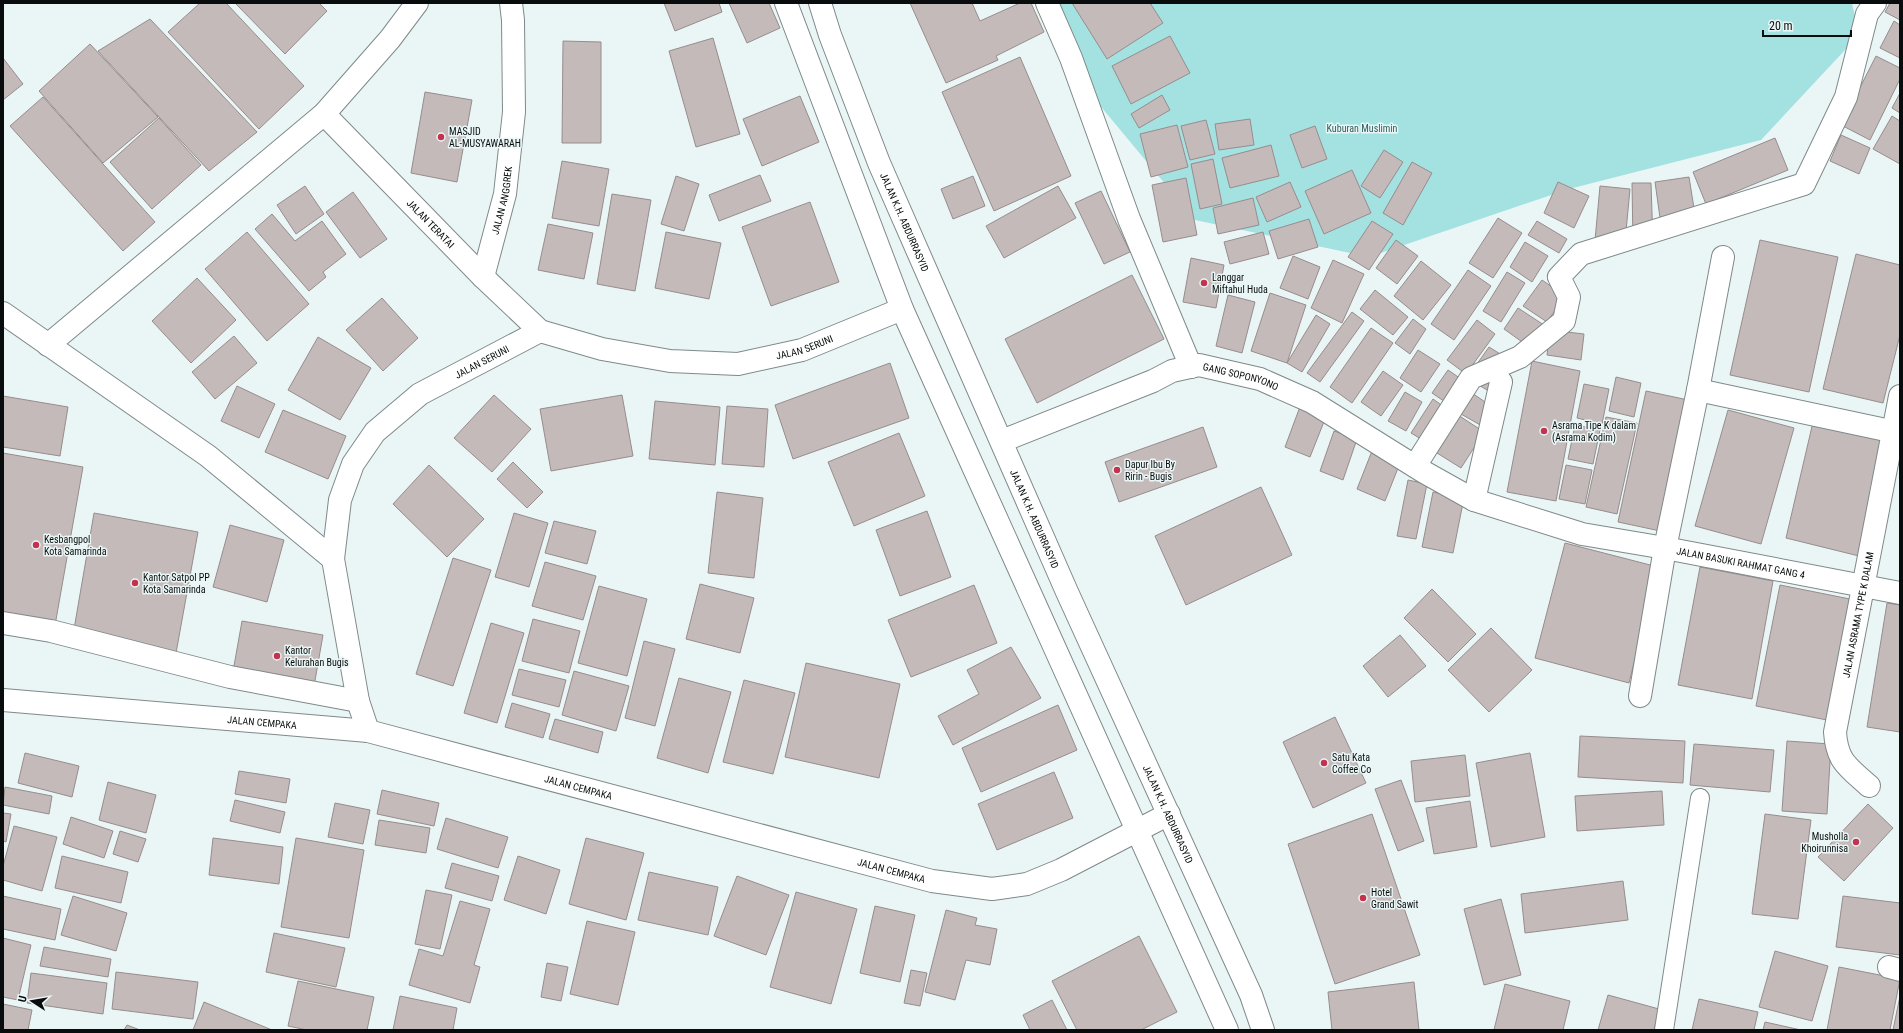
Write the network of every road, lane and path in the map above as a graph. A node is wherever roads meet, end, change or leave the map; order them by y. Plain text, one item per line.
1 (417, 3) edge
2 (511, 3) edge
3 (786, 3) edge
4 (820, 3) edge
5 (1047, 3) edge
6 (1871, 8) edge
7 (324, 114) junction
8 (1722, 257) dead end
9 (483, 277) junction
10 (902, 310) junction
11 (3, 313) edge
12 (540, 331) junction
13 (48, 345) junction
14 (1191, 367) junction
15 (1501, 382) dead end
16 (1698, 390) junction
17 (1900, 396) edge
18 (1897, 433) edge
19 (1002, 441) junction
20 (1419, 469) junction
21 (1474, 500) junction
22 (1665, 548) junction
23 (333, 559) junction
24 (1864, 585) junction
25 (1900, 593) edge
26 (3, 623) edge
27 (1640, 696) dead end
28 (3, 700) edge
29 (358, 701) junction
30 (368, 731) junction
31 (1869, 786) dead end
32 (1700, 798) dead end
33 (1168, 814) junction
34 (1136, 831) junction
35 (1227, 1030) edge
36 (1263, 1030) edge
37 (1664, 1030) edge

1 - 7 street
2 - 9 street, JALAN ANGGREK
3 - 10 street
4 - 19 street, JALAN K.H. ABDURRASYID
5 - 14 street
6 - 20 street
7 - 9 street, JALAN TERATAI
7 - 13 street
8 - 16 street
9 - 12 street, JALAN TERATAI
10 - 12 street, JALAN SERUNI
10 - 34 street
11 - 13 street
12 - 23 street, JALAN SERUNI
13 - 23 street
14 - 19 street, GANG SOPONYONO
14 - 20 street, GANG SOPONYONO
15 - 21 street
16 - 18 street
16 - 22 street
17 - 18 street, JALAN ASRAMA TYPE K DALAM
18 - 24 street, JALAN ASRAMA TYPE K DALAM
19 - 33 street, JALAN K.H. ABDURRASYID
20 - 21 street, GANG SOPONYONO
21 - 22 street, JALAN BASUKI RAHMAT GANG 4
22 - 24 street, JALAN BASUKI RAHMAT GANG 4
22 - 27 street
23 - 29 street, JALAN SERUNI
24 - 25 street, JALAN BASUKI RAHMAT GANG 4
24 - 31 street, JALAN ASRAMA TYPE K DALAM
26 - 29 street
28 - 30 street, JALAN CEMPAKA
29 - 30 street, JALAN SERUNI
30 - 34 street, JALAN CEMPAKA
32 - 37 lane
33 - 34 street, JALAN CEMPAKA
33 - 36 street, JALAN K.H. ABDURRASYID
34 - 35 street

